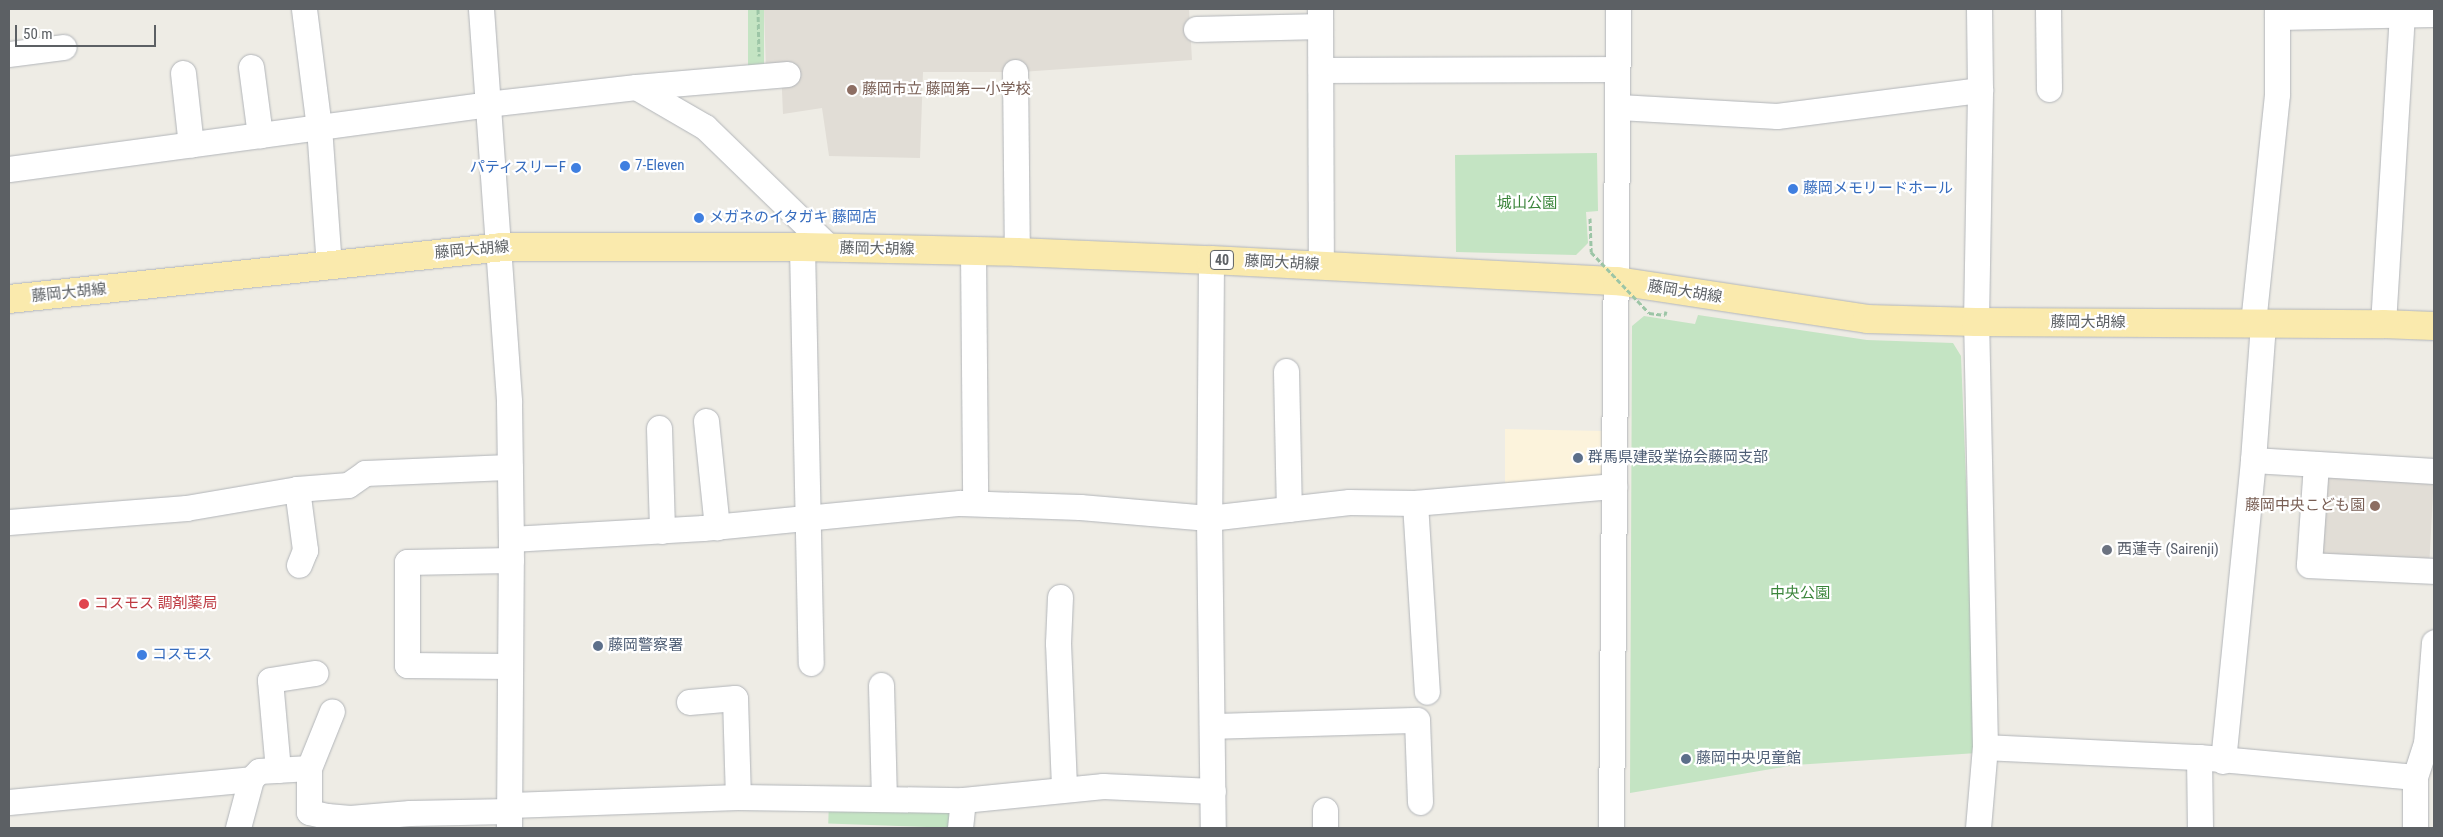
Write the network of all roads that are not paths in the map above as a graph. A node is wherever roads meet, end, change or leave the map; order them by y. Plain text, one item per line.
1 (304, 9) edge
2 (481, 9) edge
3 (1618, 9) edge
4 (1979, 9) edge
5 (2048, 9) edge
6 (2277, 13) edge
7 (2402, 14) junction
8 (2434, 14) edge
9 (1320, 17) edge
10 (1196, 29) dead end
11 (64, 47) dead end
12 (9, 54) edge
13 (251, 67) dead end
14 (1617, 69) junction
15 (1321, 70) junction
16 (183, 72) dead end
17 (1014, 72) dead end
18 (787, 74) dead end
19 (636, 87) junction
20 (2049, 89) dead end
21 (1980, 90) junction
22 (487, 104) junction
23 (1618, 107) junction
24 (319, 127) junction
25 (260, 135) junction
26 (191, 145) junction
27 (9, 169) edge
28 (500, 247) junction
29 (802, 247) junction
30 (830, 248) junction
31 (973, 251) junction
32 (1017, 252) junction
33 (1211, 260) junction
34 (329, 265) junction
35 (1321, 266) junction
36 (1617, 282) junction
37 (9, 299) edge
38 (1976, 322) junction
39 (2258, 323) junction
40 (2383, 324) junction
41 (2434, 326) edge
42 (1286, 371) dead end
43 (706, 421) dead end
44 (659, 428) dead end
45 (2253, 460) junction
46 (2316, 464) junction
47 (510, 467) junction
48 (2434, 471) edge
49 (1614, 486) junction
50 (297, 490) junction
51 (975, 503) junction
52 (1415, 503) junction
53 (1289, 509) junction
54 (806, 518) junction
55 (1209, 518) junction
56 (9, 522) edge
57 (717, 527) junction
58 (662, 531) junction
59 (511, 549) junction
60 (299, 565) dead end
61 (2434, 572) edge
62 (1060, 596) dead end
63 (2434, 642) edge
64 (811, 663) dead end
65 (510, 666) junction
66 (315, 673) dead end
67 (881, 685) dead end
68 (1427, 692) dead end
69 (689, 702) dead end
70 (332, 711) dead end
71 (1212, 726) junction
72 (2430, 744) edge
73 (1985, 747) junction
74 (2211, 759) junction
75 (309, 768) junction
76 (278, 770) junction
77 (2415, 777) junction
78 (251, 779) junction
79 (1064, 789) junction
80 (1213, 791) junction
81 (738, 797) junction
82 (884, 800) junction
83 (963, 800) junction
84 (9, 802) edge
85 (1420, 802) dead end
86 (510, 815) edge
87 (238, 828) edge
88 (960, 828) edge
89 (1213, 828) edge
90 (1611, 828) edge
91 (1978, 828) edge
92 (2200, 828) edge
93 (2416, 828) edge

1 - 24 street
2 - 22 street
3 - 14 street
4 - 21 street
5 - 20 street
6 - 7 street
6 - 39 street
7 - 8 street
7 - 40 street
9 - 10 street
9 - 15 street
11 - 12 street
13 - 25 street
14 - 15 street
14 - 23 street
15 - 35 street
16 - 26 street
17 - 32 street
18 - 19 street
19 - 22 street
19 - 30 street
21 - 23 street
21 - 38 street
22 - 24 street
22 - 28 street
23 - 36 street
24 - 25 street
24 - 34 street
25 - 26 street
26 - 27 street
28 - 29 main road, 藤岡大胡線 / 40
28 - 34 main road, 藤岡大胡線 / 40
28 - 47 street
29 - 30 main road, 藤岡大胡線 / 40
29 - 54 street
30 - 31 main road, 藤岡大胡線 / 40
31 - 32 main road, 藤岡大胡線 / 40
31 - 51 street
32 - 33 main road, 藤岡大胡線 / 40
33 - 35 main road, 藤岡大胡線 / 40
33 - 55 street
34 - 37 main road, 藤岡大胡線 / 40
35 - 36 main road, 藤岡大胡線 / 40
36 - 38 main road, 藤岡大胡線 / 40
36 - 49 street
38 - 39 main road, 藤岡大胡線 / 40
38 - 73 street
39 - 40 main road, 藤岡大胡線 / 40
39 - 45 street
40 - 41 main road, 藤岡大胡線 / 40
42 - 53 street
43 - 57 street
44 - 58 street
45 - 46 street
45 - 74 street
46 - 48 street
46 - 61 street
47 - 50 street
47 - 59 street
49 - 52 street
49 - 90 street
50 - 56 street
50 - 60 street
51 - 54 street
51 - 55 street
52 - 53 street
52 - 68 street
53 - 55 street
54 - 57 street
54 - 64 street
55 - 71 street
57 - 58 street
58 - 59 street
59 - 65 street
59 - 65 street
62 - 79 street
63 - 72 street
65 - 86 street
66 - 76 street
67 - 82 street
69 - 81 street
70 - 75 street
71 - 80 street
71 - 85 street
72 - 77 street
73 - 74 street
73 - 91 street
74 - 77 street
74 - 92 street
75 - 76 street
75 - 86 street
76 - 78 street
77 - 93 street
78 - 84 street
78 - 87 street
79 - 80 street
79 - 83 street
80 - 89 street
81 - 82 street
81 - 86 street
82 - 83 street
83 - 88 street

